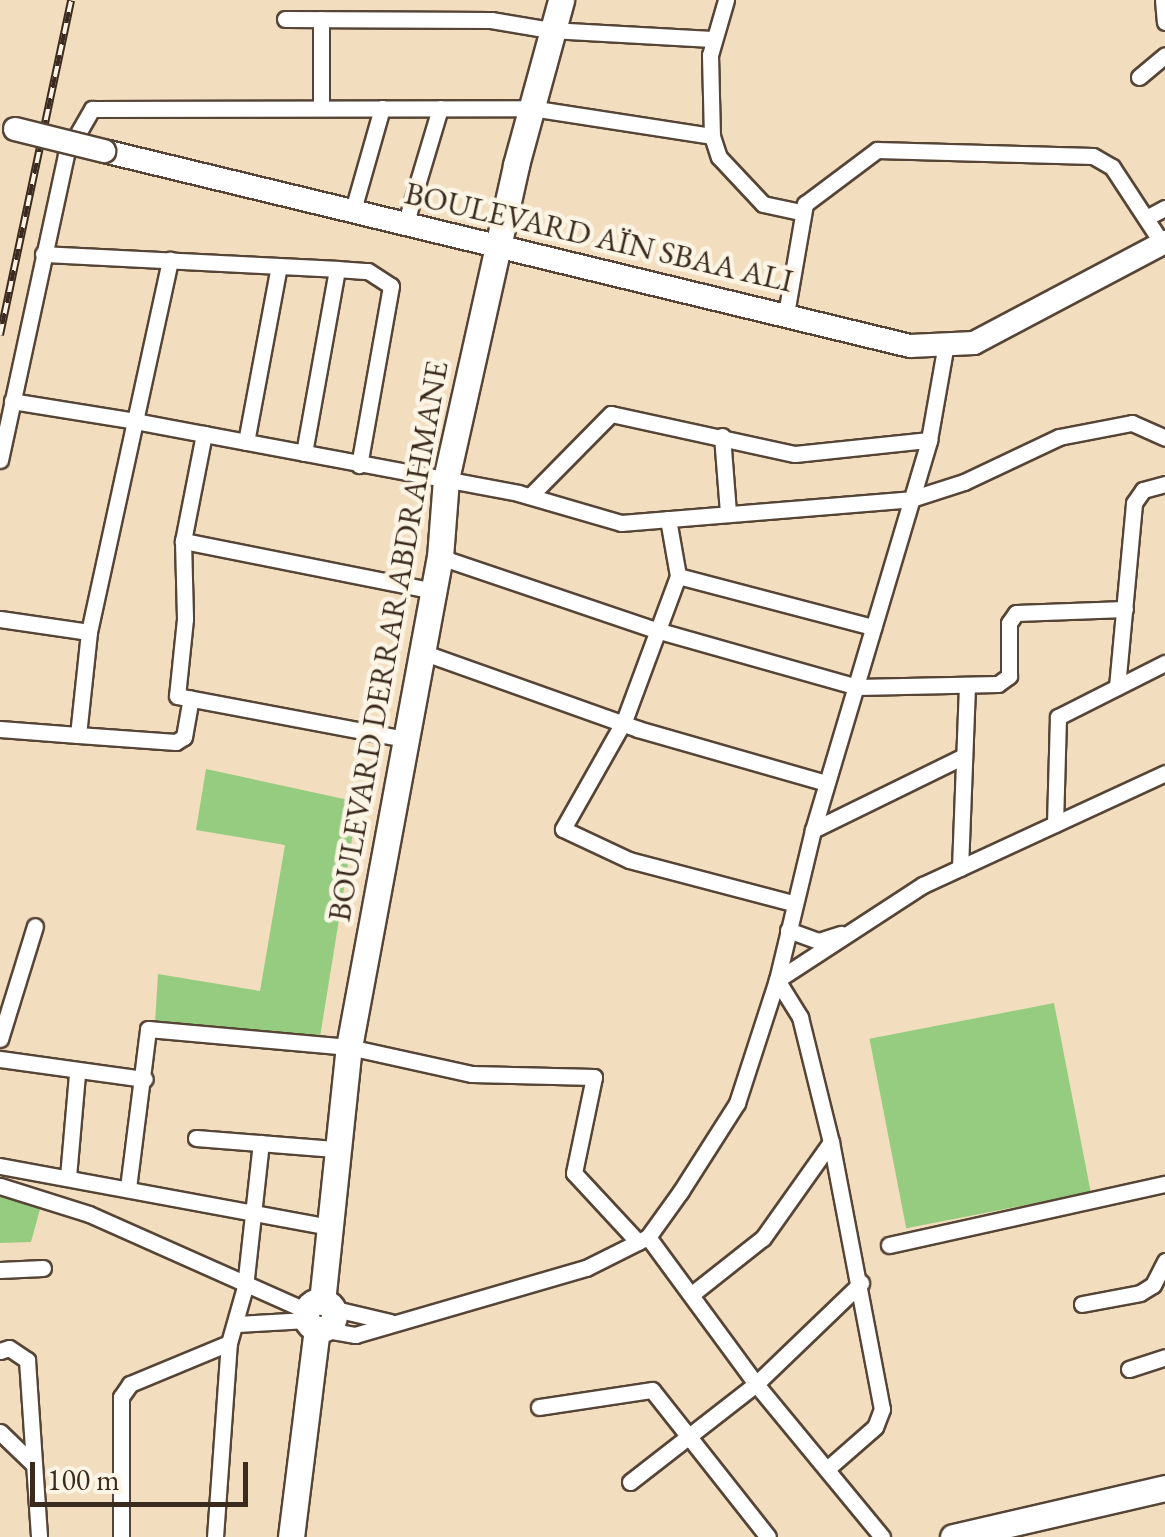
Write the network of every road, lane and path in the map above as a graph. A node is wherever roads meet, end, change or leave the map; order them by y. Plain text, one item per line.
1 (427, 0) edge
2 (562, 0) edge
3 (1163, 0) edge
4 (724, 1) edge
5 (285, 19) dead end
6 (321, 19) junction
7 (423, 20) junction
8 (1165, 22) edge
9 (550, 30) junction
10 (712, 39) junction
11 (1165, 56) edge
12 (1139, 77) dead end
13 (321, 108) junction
14 (382, 108) junction
15 (440, 108) junction
16 (531, 108) junction
17 (8, 127) edge
18 (712, 136) junction
19 (1165, 208) edge
20 (353, 210) junction
21 (802, 212) junction
22 (1146, 218) junction
23 (405, 225) junction
24 (1164, 242) edge
25 (497, 250) junction
26 (44, 254) junction
27 (170, 260) junction
28 (279, 266) junction
29 (336, 269) junction
30 (786, 314) junction
31 (945, 349) junction
32 (12, 400) junction
33 (136, 421) junction
34 (204, 434) junction
35 (722, 436) junction
36 (1165, 438) edge
37 (929, 440) junction
38 (246, 442) junction
39 (304, 453) junction
40 (0, 460) edge
41 (360, 464) junction
42 (446, 479) junction
43 (1165, 484) edge
44 (530, 496) junction
45 (911, 499) junction
46 (728, 513) junction
47 (668, 519) junction
48 (183, 542) junction
49 (440, 557) junction
50 (678, 576) junction
51 (434, 590) junction
52 (1125, 608) junction
53 (0, 618) edge
54 (873, 627) junction
55 (656, 630) junction
56 (89, 632) junction
57 (422, 652) junction
58 (1165, 663) edge
59 (857, 687) junction
60 (967, 687) junction
61 (1117, 687) junction
62 (191, 700) junction
63 (624, 721) junction
64 (0, 729) edge
65 (78, 734) junction
66 (405, 738) junction
67 (964, 756) junction
68 (1165, 773) edge
69 (826, 783) junction
70 (1055, 824) junction
71 (813, 830) junction
72 (960, 868) junction
73 (792, 903) junction
74 (871, 918) junction
75 (35, 926) dead end
76 (788, 930) junction
77 (777, 980) junction
78 (0, 1038) edge
79 (349, 1047) junction
80 (0, 1060) edge
81 (77, 1074) junction
82 (144, 1079) junction
83 (196, 1138) dead end
84 (831, 1142) junction
85 (260, 1143) junction
86 (334, 1149) junction
87 (0, 1166) edge
88 (68, 1177) junction
89 (1165, 1184) edge
90 (0, 1186) edge
91 (128, 1188) junction
92 (252, 1216) junction
93 (330, 1227) junction
94 (643, 1240) junction
95 (889, 1245) dead end
96 (1165, 1261) edge
97 (43, 1268) dead end
98 (0, 1270) edge
99 (861, 1283) junction
100 (245, 1288) junction
101 (692, 1294) junction
102 (1082, 1304) dead end
103 (317, 1316) junction
104 (394, 1322) junction
105 (238, 1324) junction
106 (229, 1343) junction
107 (0, 1352) edge
108 (1165, 1357) edge
109 (1129, 1370) dead end
110 (756, 1384) junction
111 (539, 1407) dead end
112 (0, 1432) edge
113 (687, 1434) junction
114 (34, 1465) junction
115 (827, 1469) junction
116 (630, 1482) dead end
117 (1165, 1488) edge
118 (39, 1537) edge
119 (122, 1537) edge
120 (215, 1537) edge
121 (294, 1537) edge
122 (768, 1537) edge
123 (882, 1537) edge
124 (952, 1537) edge

1 - 7 street
2 - 9 main road, BOULEVARD DERRAR ABDRAHMANE
3 - 8 street
4 - 10 street
5 - 6 street
6 - 7 street
6 - 13 street
7 - 9 street
9 - 10 street
9 - 16 main road, BOULEVARD DERRAR ABDRAHMANE
10 - 18 street
11 - 12 street
13 - 14 street
13 - 26 street
14 - 15 street
14 - 20 street
15 - 16 street
15 - 23 street
16 - 18 street
16 - 25 main road, BOULEVARD DERRAR ABDRAHMANE
17 - 20 main road, BOULEVARD AÏN SBAA ALI, bridge
18 - 21 street
19 - 22 street
20 - 23 main road, BOULEVARD AÏN SBAA ALI
21 - 22 street
21 - 30 street
22 - 24 street
23 - 25 main road, BOULEVARD AÏN SBAA ALI
24 - 31 main road
25 - 30 main road, BOULEVARD AÏN SBAA ALI
25 - 42 main road, BOULEVARD DERRAR ABDRAHMANE
26 - 27 street
26 - 32 street
27 - 28 street
27 - 33 street
28 - 29 street
28 - 38 street
29 - 39 street
29 - 41 street
30 - 31 main road, BOULEVARD AÏN SBAA ALI
31 - 37 street
32 - 33 street
32 - 40 street
33 - 34 street
33 - 56 street
34 - 38 street
34 - 48 street
35 - 37 street
35 - 44 street
35 - 46 street
36 - 45 street
37 - 45 street
38 - 39 street
39 - 41 street
41 - 42 street
42 - 44 street
42 - 49 main road, BOULEVARD DERRAR ABDRAHMANE
43 - 52 street
44 - 47 street
45 - 46 street
45 - 54 street
46 - 47 street
47 - 50 street
48 - 51 street
48 - 62 street
49 - 51 main road, BOULEVARD DERRAR ABDRAHMANE
49 - 55 street
50 - 54 street
50 - 55 street
51 - 57 main road, BOULEVARD DERRAR ABDRAHMANE
52 - 60 street
52 - 61 street
53 - 56 street
54 - 59 street
55 - 59 street
55 - 63 street
56 - 65 street
57 - 63 street
57 - 66 main road, BOULEVARD DERRAR ABDRAHMANE
58 - 61 street
59 - 60 street
59 - 69 street
60 - 67 street
61 - 70 street
62 - 65 street
62 - 66 street
63 - 69 street
63 - 73 street
64 - 65 street
66 - 79 main road, BOULEVARD DERRAR ABDRAHMANE
67 - 71 street
67 - 72 street
68 - 70 street
69 - 71 street
70 - 72 street
71 - 73 street
72 - 74 street
73 - 76 street
74 - 76 street
74 - 77 street
75 - 78 street
76 - 77 street
77 - 84 street
77 - 94 street
79 - 82 street
79 - 86 main road, BOULEVARD DERRAR ABDRAHMANE
79 - 94 street
80 - 81 street
81 - 82 street
81 - 88 street
82 - 91 street
83 - 85 street
84 - 99 street
84 - 101 street
85 - 86 street
85 - 92 street
86 - 93 main road, BOULEVARD DERRAR ABDRAHMANE
87 - 88 street
88 - 91 street
89 - 95 street
90 - 100 street
91 - 92 street
92 - 93 street
92 - 100 street
93 - 103 main road, BOULEVARD DERRAR ABDRAHMANE
94 - 101 street
94 - 104 street
96 - 102 street
97 - 98 street
99 - 110 street
99 - 115 street
100 - 103 street
100 - 105 street
101 - 110 street
103 - 104 street
103 - 104 street
103 - 105 street
103 - 121 main road, BOULEVARD DERRAR ABDRAHMANE
105 - 106 street
106 - 119 street
106 - 120 street
107 - 114 street
108 - 109 street
110 - 113 street
110 - 115 street
111 - 113 street
112 - 114 street
113 - 116 street
113 - 122 street
114 - 118 street
115 - 123 street
117 - 124 main road

